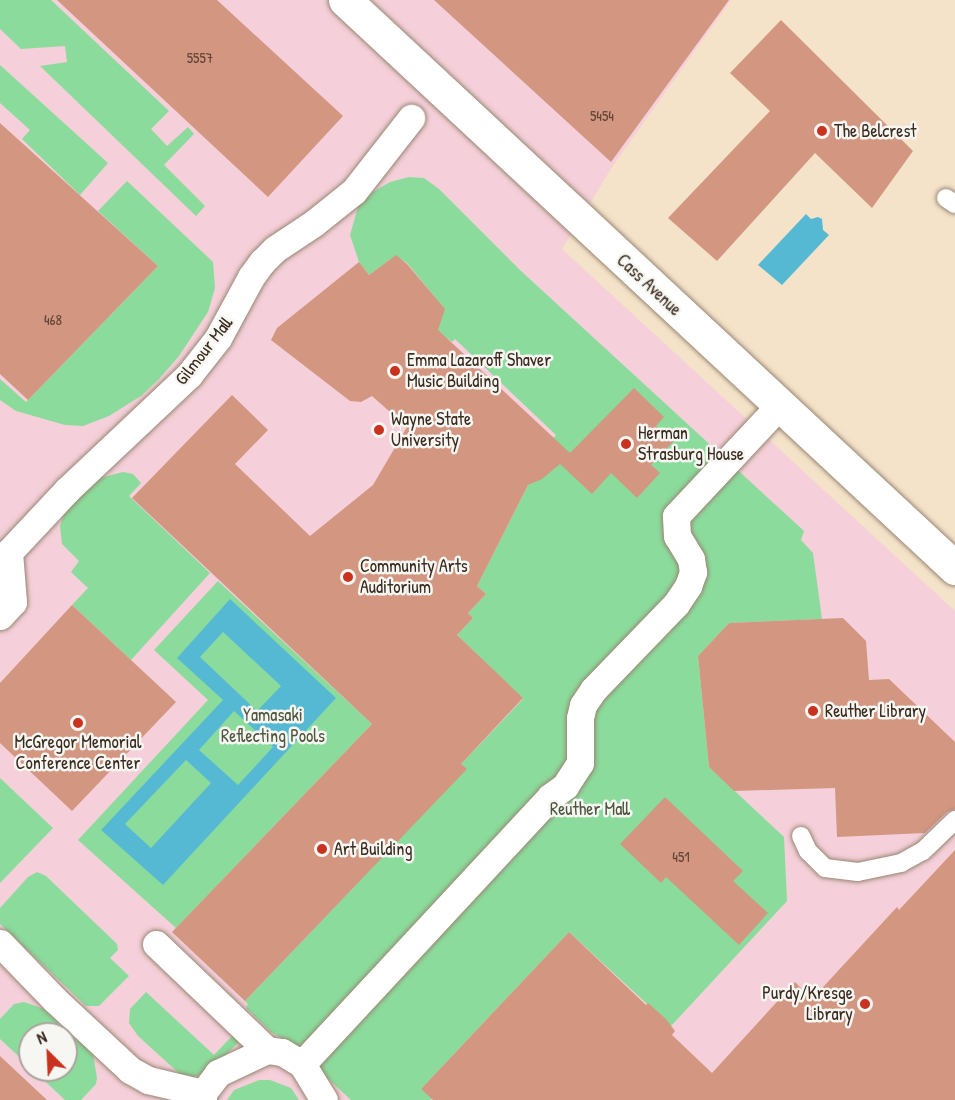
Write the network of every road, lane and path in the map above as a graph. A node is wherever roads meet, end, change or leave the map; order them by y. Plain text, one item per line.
1 (345, 0) edge
2 (411, 118) dead end
3 (779, 406) junction
4 (4, 552) edge
5 (955, 568) edge
6 (0, 616) edge
7 (955, 820) edge
8 (801, 836) dead end
9 (0, 943) edge
10 (156, 944) dead end
11 (267, 1050) junction
12 (303, 1064) junction
13 (203, 1096) edge
14 (320, 1099) edge

1 - 3 street, Cass Avenue
2 - 4 street, Gilmour Mall
3 - 5 street, Cass Avenue
3 - 12 street
4 - 6 street, Gilmour Mall
7 - 8 lane
9 - 13 street
10 - 11 street
11 - 12 street
11 - 13 street
12 - 14 street

